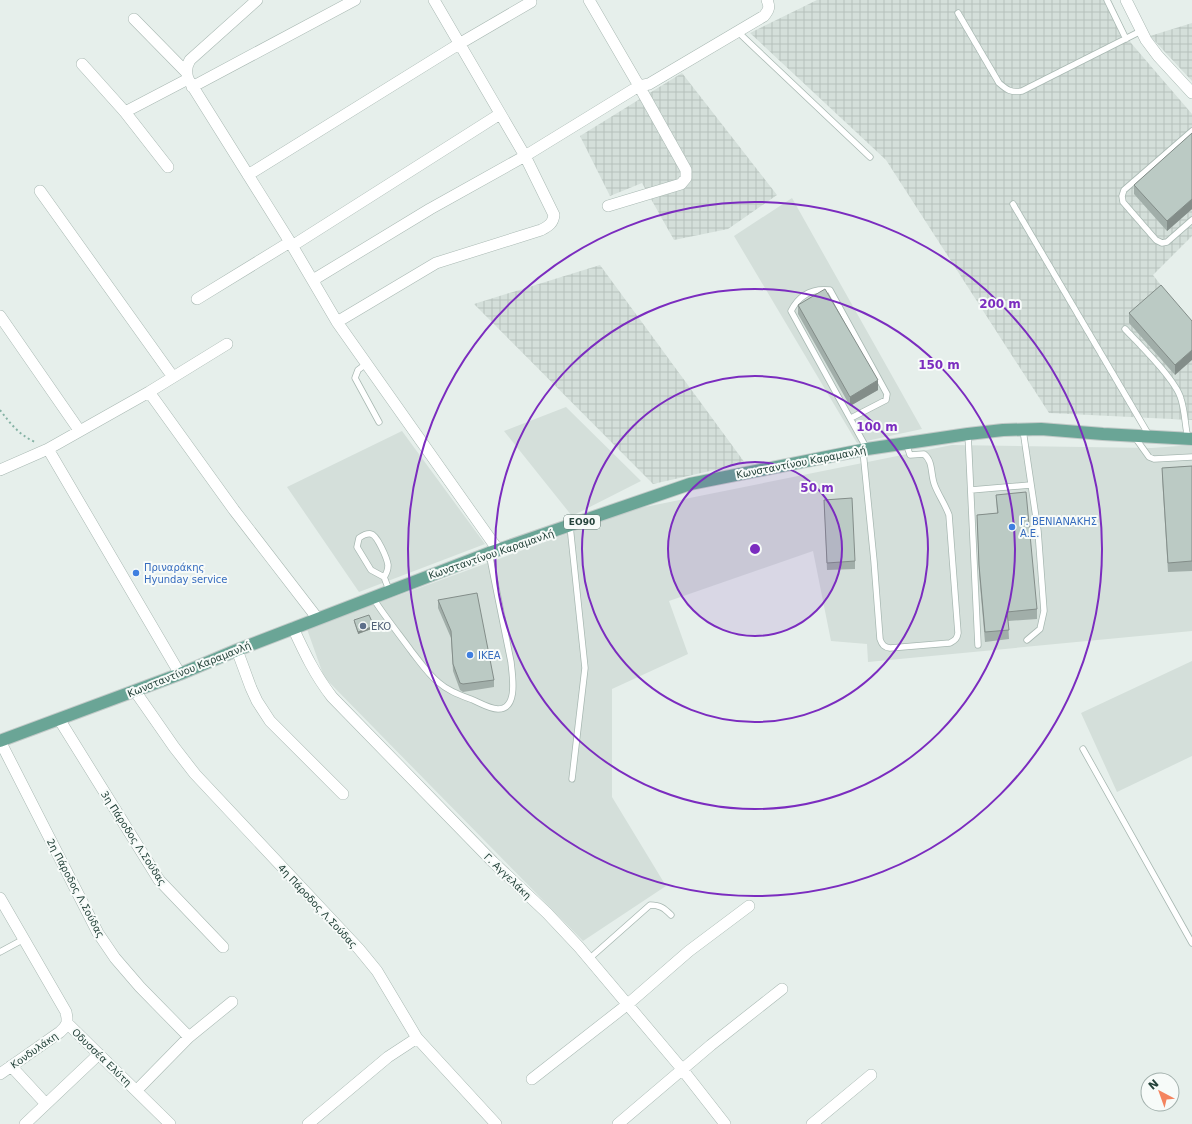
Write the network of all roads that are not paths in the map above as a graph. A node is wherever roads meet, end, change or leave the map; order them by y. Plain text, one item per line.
1 (257, 0) edge
2 (355, 0) edge
3 (434, 0) edge
4 (589, 0) edge
5 (767, 0) edge
6 (1107, 0) edge
7 (1126, 0) edge
8 (531, 2) dead end
9 (958, 13) dead end
10 (134, 19) dead end
11 (1141, 31) junction
12 (738, 32) junction
13 (1126, 39) junction
14 (459, 44) junction
15 (82, 64) dead end
16 (189, 79) junction
17 (639, 86) junction
18 (1192, 93) edge
19 (125, 112) junction
20 (500, 114) junction
21 (1192, 131) edge
22 (525, 156) junction
23 (870, 157) dead end
24 (168, 166) dead end
25 (248, 175) junction
26 (40, 191) dead end
27 (1012, 204) dead end
28 (608, 206) dead end
29 (1192, 220) edge
30 (291, 244) junction
31 (313, 280) junction
32 (197, 299) dead end
33 (0, 316) edge
34 (337, 322) junction
35 (1124, 329) dead end
36 (227, 344) dead end
37 (366, 364) junction
38 (173, 377) junction
39 (148, 392) junction
40 (851, 418) junction
41 (379, 422) dead end
42 (79, 430) junction
43 (1023, 430) junction
44 (968, 434) junction
45 (1134, 436) junction
46 (1150, 437) junction
47 (1190, 439) edge
48 (906, 443) junction
49 (48, 449) junction
50 (865, 450) junction
51 (1192, 457) edge
52 (0, 470) edge
53 (1030, 485) junction
54 (971, 490) junction
55 (570, 526) junction
56 (493, 551) junction
57 (384, 577) junction
58 (389, 590) junction
59 (373, 597) junction
60 (318, 619) junction
61 (293, 628) junction
62 (1027, 640) dead end
63 (978, 645) dead end
64 (237, 650) junction
65 (180, 674) junction
66 (135, 691) junction
67 (59, 719) junction
68 (0, 741) edge
69 (1083, 749) dead end
70 (572, 779) dead end
71 (343, 794) dead end
72 (0, 898) edge
73 (749, 906) dead end
74 (671, 915) dead end
75 (24, 939) junction
76 (1192, 943) edge
77 (223, 947) dead end
78 (0, 952) edge
79 (589, 959) junction
80 (782, 989) dead end
81 (232, 1002) dead end
82 (628, 1004) junction
83 (67, 1023) junction
84 (189, 1037) junction
85 (418, 1038) junction
86 (99, 1054) junction
87 (11, 1066) junction
88 (682, 1069) junction
89 (0, 1074) edge
90 (871, 1075) dead end
91 (532, 1079) dead end
92 (137, 1090) junction
93 (46, 1104) junction
94 (25, 1124) edge
95 (170, 1124) edge
96 (308, 1124) edge
97 (496, 1124) edge
98 (618, 1124) edge
99 (725, 1124) edge
100 (812, 1124) edge

1 - 16 street
2 - 16 street
3 - 14 street
4 - 17 street
5 - 12 street
6 - 13 lane
7 - 11 street
8 - 14 street
9 - 13 lane
10 - 16 street
11 - 13 lane
11 - 18 street
12 - 17 street
12 - 23 lane
14 - 20 street
14 - 25 street
15 - 19 street
16 - 19 street
16 - 25 street
17 - 22 street
17 - 28 street
19 - 24 street
20 - 22 street
20 - 30 street
21 - 29 lane
22 - 31 street
22 - 34 street
25 - 30 street
26 - 38 street
27 - 46 lane
30 - 31 street
30 - 32 street
31 - 34 street
33 - 42 street
34 - 37 street
35 - 47 lane
36 - 38 street
37 - 41 lane
37 - 56 street
38 - 39 street
39 - 42 street
39 - 60 street
40 - 40 lane
40 - 50 lane
42 - 49 street
43 - 44 main road, Κωνσταντίνου Καραμανλή / ΕΟ90
43 - 45 main road, Κωνσταντίνου Καραμανλή / ΕΟ90
43 - 53 lane
44 - 48 main road, Κωνσταντίνου Καραμανλή / ΕΟ90
44 - 54 lane
45 - 46 main road, Κωνσταντίνου Καραμανλή / ΕΟ90
45 - 51 lane
46 - 47 main road, Κωνσταντίνου Καραμανλή / ΕΟ90
48 - 50 main road, Κωνσταντίνου Καραμανλή / ΕΟ90
48 - 50 lane
49 - 52 street
49 - 65 street
50 - 55 main road, Κωνσταντίνου Καραμανλή / ΕΟ90
53 - 54 lane
53 - 62 lane
54 - 63 lane
55 - 56 main road, Κωνσταντίνου Καραμανλή / ΕΟ90
55 - 70 lane
56 - 58 main road, Κωνσταντίνου Καραμανλή / ΕΟ90
56 - 59 lane
57 - 57 lane
57 - 58 lane
58 - 59 main road, Κωνσταντίνου Καραμανλή / ΕΟ90
59 - 60 main road, Κωνσταντίνου Καραμανλή / ΕΟ90
60 - 61 main road, Κωνσταντίνου Καραμανλή / ΕΟ90
61 - 64 main road, Κωνσταντίνου Καραμανλή / ΕΟ90
61 - 79 street, Γ. Αγγελάκη
64 - 65 main road, Κωνσταντίνου Καραμανλή / ΕΟ90
64 - 71 street
65 - 66 main road, Κωνσταντίνου Καραμανλή / ΕΟ90
66 - 67 main road, Κωνσταντίνου Καραμανλή / ΕΟ90
66 - 85 street, 4η Πάροδος Λ.Σούδας
67 - 68 main road, Κωνσταντίνου Καραμανλή / ΕΟ90
67 - 77 street, 3η Πάροδος Λ.Σούδας
68 - 84 street, 2η Πάροδος Λ.Σούδας
69 - 76 lane
72 - 75 street, Οδυσσέα Ελύτη
73 - 82 street
74 - 79 lane
75 - 78 lane
75 - 83 street, Οδυσσέα Ελύτη
79 - 82 street, Γ. Αγγελάκη
80 - 88 street
81 - 84 street
82 - 88 street, Γ. Αγγελάκη
82 - 91 street
83 - 86 street, Οδυσσέα Ελύτη
83 - 87 street, Κονδυλάκη
84 - 92 street
85 - 96 street
85 - 97 street, 4η Πάροδος Λ.Σούδας
86 - 92 street, Οδυσσέα Ελύτη
86 - 93 street
87 - 89 street, Κονδυλάκη
87 - 93 street
88 - 98 street
88 - 99 street, Γ. Αγγελάκη
90 - 100 street
92 - 95 street, Οδυσσέα Ελύτη
93 - 94 street

